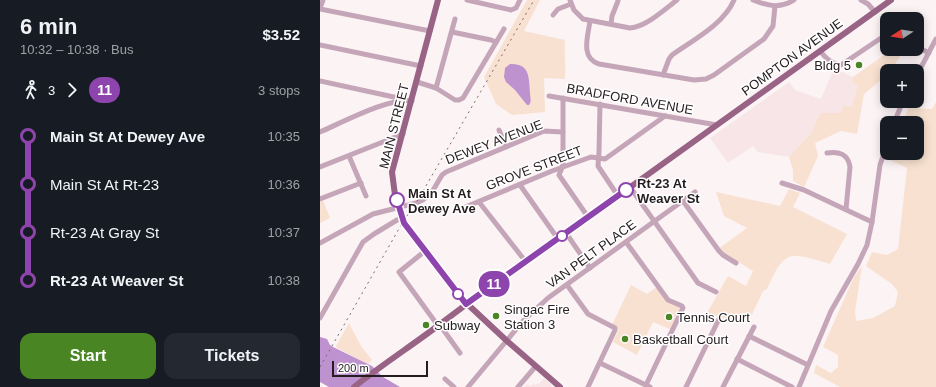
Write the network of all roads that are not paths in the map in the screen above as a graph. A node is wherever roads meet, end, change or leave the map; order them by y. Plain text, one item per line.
1 (323, 0) edge
2 (438, 0) edge
3 (467, 0) edge
4 (520, 0) edge
5 (677, 0) edge
6 (734, 0) edge
7 (753, 0) edge
8 (794, 0) edge
9 (861, 0) edge
10 (891, 0) edge
11 (618, 1) edge
12 (571, 2) edge
13 (775, 6) junction
14 (320, 8) edge
15 (875, 12) junction
16 (553, 15) dead end
17 (455, 19) dead end
18 (590, 21) junction
19 (611, 24) junction
20 (504, 29) dead end
21 (430, 31) junction
22 (452, 32) junction
23 (880, 39) edge
24 (936, 39) edge
25 (496, 42) junction
26 (320, 45) edge
27 (924, 50) edge
28 (820, 51) junction
29 (929, 53) junction
30 (923, 64) edge
31 (421, 66) junction
32 (663, 75) junction
33 (320, 81) edge
34 (417, 82) junction
35 (436, 88) junction
36 (549, 96) dead end
37 (563, 98) junction
38 (409, 100) junction
39 (600, 104) junction
40 (665, 116) junction
41 (717, 125) junction
42 (499, 130) dead end
43 (320, 132) edge
44 (563, 132) junction
45 (403, 134) junction
46 (506, 147) junction
47 (828, 153) dead end
48 (349, 156) junction
49 (598, 158) junction
50 (882, 160) edge
51 (320, 167) edge
52 (562, 168) junction
53 (361, 183) junction
54 (782, 183) dead end
55 (520, 185) junction
56 (630, 187) junction
57 (696, 192) dead end
58 (366, 196) dead end
59 (618, 196) junction
60 (320, 199) edge
61 (683, 201) junction
62 (479, 202) junction
63 (399, 207) junction
64 (463, 208) dead end
65 (846, 210) junction
66 (402, 217) junction
67 (588, 217) junction
68 (655, 221) junction
69 (872, 222) junction
70 (566, 233) junction
71 (558, 239) junction
72 (626, 242) junction
73 (320, 243) edge
74 (425, 251) junction
75 (526, 262) junction
76 (736, 263) dead end
77 (590, 268) junction
78 (567, 285) junction
79 (716, 292) dead end
80 (466, 304) junction
81 (320, 318) edge
82 (719, 319) dead end
83 (438, 325) junction
84 (754, 327) dead end
85 (749, 336) junction
86 (507, 341) junction
87 (460, 353) dead end
88 (737, 359) junction
89 (600, 363) junction
90 (808, 365) junction
91 (536, 366) junction
92 (445, 379) dead end
93 (648, 386) edge
94 (354, 387) edge
95 (454, 387) edge
96 (468, 387) edge
97 (518, 387) edge
98 (560, 387) edge
99 (588, 387) edge
100 (686, 387) edge
101 (724, 387) edge
102 (792, 387) edge
103 (799, 387) edge

1 - 14 street
2 - 21 main road, MAIN STREET
3 - 4 street
5 - 19 street
6 - 32 street
7 - 13 street
8 - 13 street
9 - 15 street
10 - 15 main road, POMPTON AVENUE
11 - 19 street
12 - 16 street
12 - 18 street
13 - 32 street
14 - 21 street
15 - 28 main road, POMPTON AVENUE
17 - 22 street
18 - 19 street
18 - 32 street
20 - 25 street
21 - 31 main road, MAIN STREET
22 - 25 street
22 - 35 street
23 - 28 street
24 - 29 street
25 - 35 street
26 - 31 street
27 - 29 street
28 - 41 main road, POMPTON AVENUE
29 - 30 street
31 - 34 main road, MAIN STREET
33 - 38 street
34 - 35 street
34 - 38 main road, MAIN STREET
36 - 37 street, BRADFORD AVENUE
37 - 39 street, BRADFORD AVENUE
37 - 44 street
38 - 43 street
38 - 45 main road, MAIN STREET
39 - 40 street, BRADFORD AVENUE
39 - 49 street
40 - 41 street, BRADFORD AVENUE
40 - 49 street, GROVE STREET
41 - 56 main road, POMPTON AVENUE
42 - 46 street
44 - 46 street, DEWEY AVENUE
44 - 52 street
45 - 48 street
45 - 63 main road, MAIN STREET
46 - 63 street, DEWEY AVENUE
47 - 65 street
48 - 51 street
48 - 53 street
49 - 52 street, GROVE STREET
49 - 59 street
50 - 69 street
52 - 55 street, GROVE STREET
52 - 67 street
53 - 58 street
53 - 60 street
54 - 65 street
55 - 62 street, GROVE STREET
55 - 71 street
56 - 59 main road, POMPTON AVENUE
56 - 68 street
57 - 61 street, VAN PELT PLACE
59 - 67 main road, POMPTON AVENUE
61 - 68 street, VAN PELT PLACE
61 - 76 street
62 - 64 street, GROVE STREET
62 - 75 street
63 - 66 main road, MAIN STREET
63 - 73 street, DEWEY AVENUE
65 - 69 street
66 - 74 main road, MAIN STREET
66 - 81 street
67 - 70 main road, POMPTON AVENUE
68 - 72 street, VAN PELT PLACE
68 - 79 street
69 - 90 street
70 - 71 main road, POMPTON AVENUE
70 - 77 street
71 - 75 main road, POMPTON AVENUE
72 - 77 street, VAN PELT PLACE
72 - 93 street
74 - 80 main road, MAIN STREET
74 - 83 street
75 - 80 main road, POMPTON AVENUE
77 - 78 street, VAN PELT PLACE
78 - 86 street, VAN PELT PLACE
78 - 89 street
80 - 83 main road, POMPTON AVENUE
80 - 86 main road, MAIN STREET
82 - 100 street
83 - 87 street
83 - 94 main road, POMPTON AVENUE
84 - 85 street
85 - 88 street
85 - 90 street
86 - 91 main road, MAIN STREET
86 - 96 street, VAN PELT PLACE
88 - 101 street
88 - 102 street
89 - 93 street
89 - 99 street
90 - 103 street
91 - 97 street
91 - 98 main road, MAIN STREET
92 - 95 street

